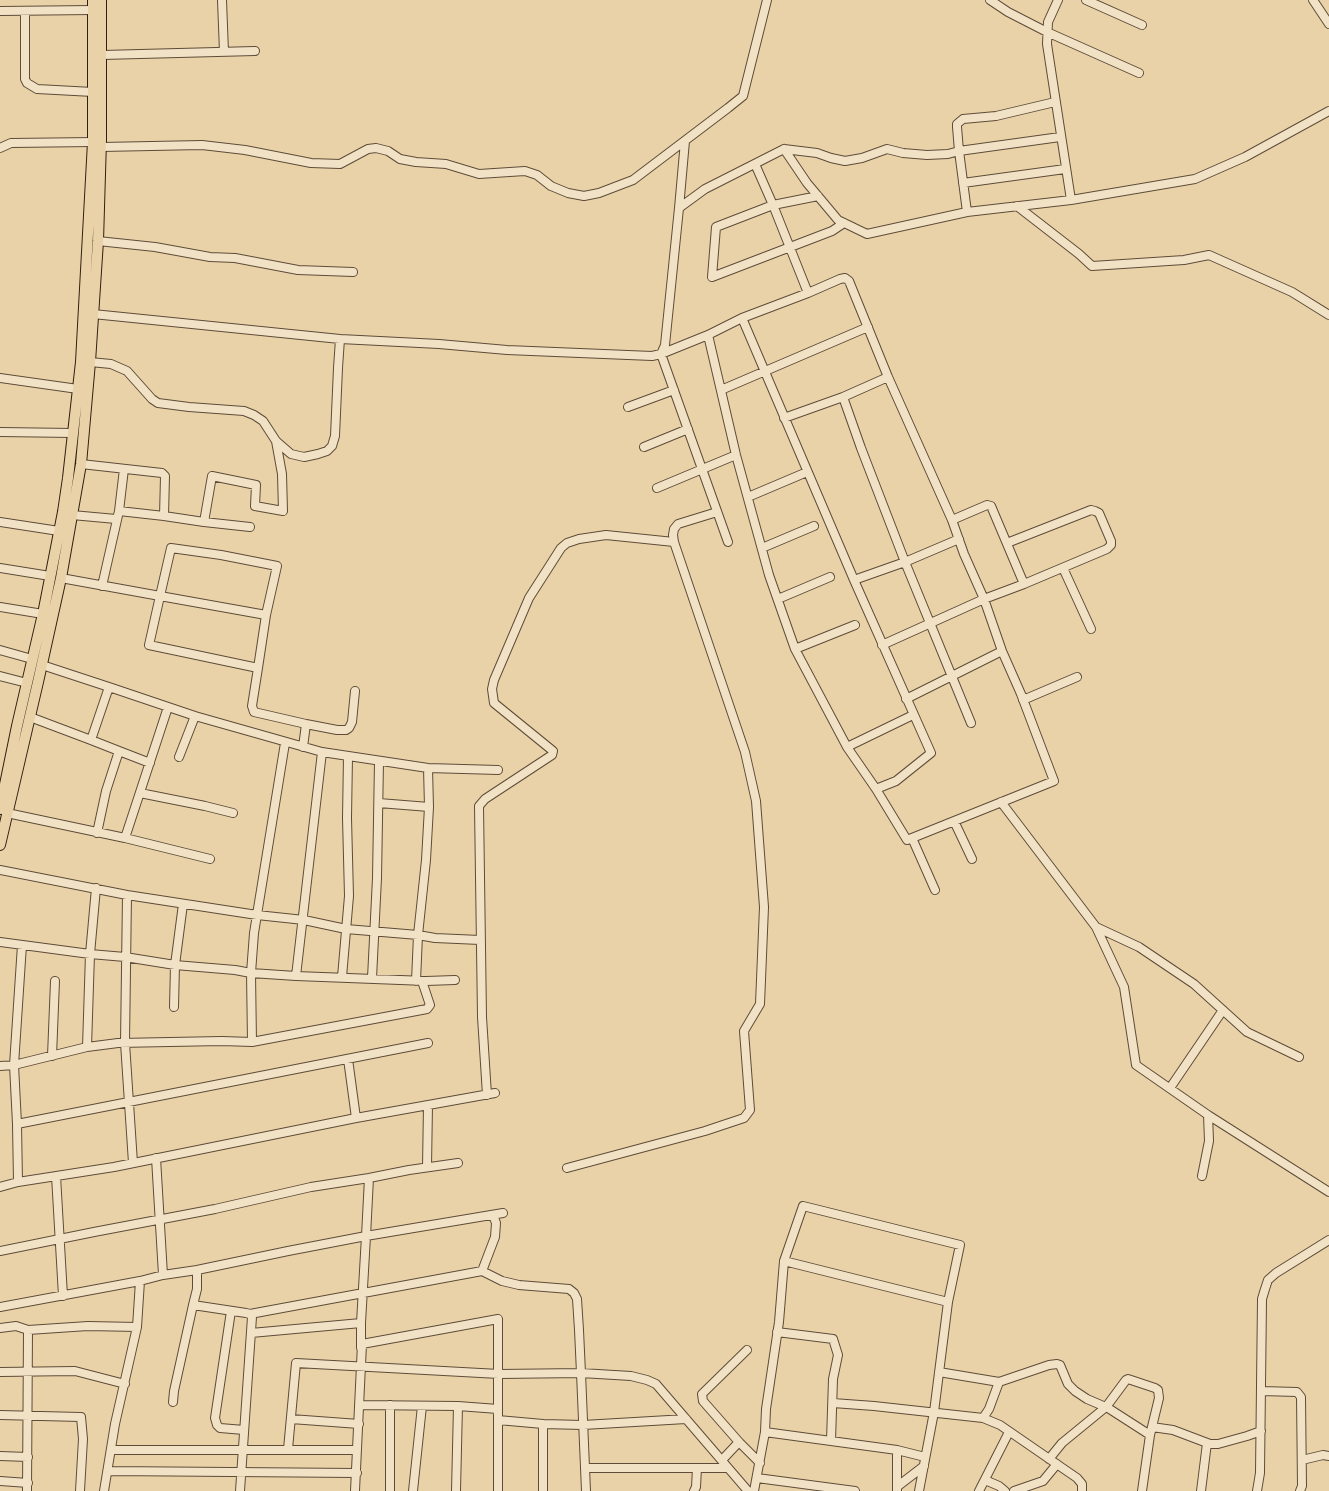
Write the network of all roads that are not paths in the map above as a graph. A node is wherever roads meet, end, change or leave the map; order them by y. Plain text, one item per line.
1 (101, 0) edge
2 (222, 0) edge
3 (767, 0) edge
4 (990, 0) edge
5 (1058, 0) edge
6 (1086, 0) edge
7 (1313, 0) edge
8 (93, 5) edge
9 (0, 11) edge
10 (25, 11) junction
11 (1329, 24) edge
12 (1142, 25) dead end
13 (1047, 32) junction
14 (255, 51) dead end
15 (224, 52) junction
16 (102, 55) junction
17 (1139, 73) dead end
18 (93, 92) junction
19 (1055, 102) junction
20 (1329, 111) edge
21 (1060, 137) junction
22 (685, 141) junction
23 (97, 144) junction
24 (0, 148) edge
25 (784, 149) junction
26 (959, 151) junction
27 (755, 164) junction
28 (1066, 169) junction
29 (963, 183) junction
30 (818, 196) junction
31 (1071, 200) junction
32 (773, 205) junction
33 (1017, 206) junction
34 (679, 208) junction
35 (967, 212) junction
36 (844, 223) junction
37 (98, 241) junction
38 (789, 246) junction
39 (354, 272) dead end
40 (808, 293) junction
41 (93, 314) junction
42 (1329, 315) edge
43 (742, 318) junction
44 (868, 327) junction
45 (708, 335) junction
46 (340, 339) junction
47 (661, 354) junction
48 (90, 362) junction
49 (766, 371) junction
50 (888, 377) junction
51 (0, 378) edge
52 (78, 389) junction
53 (674, 390) junction
54 (721, 390) junction
55 (843, 397) junction
56 (628, 407) dead end
57 (784, 418) junction
58 (688, 429) junction
59 (0, 432) edge
60 (73, 433) junction
61 (276, 441) junction
62 (644, 447) dead end
63 (736, 455) junction
64 (81, 464) junction
65 (702, 469) junction
66 (124, 470) junction
67 (807, 472) junction
68 (657, 488) dead end
69 (748, 497) junction
70 (717, 512) junction
71 (72, 515) junction
72 (118, 515) junction
73 (164, 516) junction
74 (952, 520) junction
75 (0, 522) edge
76 (204, 522) junction
77 (814, 526) dead end
78 (250, 527) dead end
79 (59, 531) junction
80 (959, 539) junction
81 (674, 542) junction
82 (728, 542) dead end
83 (1007, 543) junction
84 (762, 548) junction
85 (905, 562) junction
86 (0, 568) edge
87 (1063, 568) junction
88 (50, 576) junction
89 (830, 577) dead end
90 (61, 578) junction
91 (854, 580) junction
92 (1024, 584) junction
93 (102, 586) junction
94 (160, 596) junction
95 (778, 599) junction
96 (984, 599) junction
97 (0, 607) edge
98 (43, 614) junction
99 (266, 615) junction
100 (931, 622) junction
101 (855, 625) dead end
102 (1091, 629) dead end
103 (882, 645) junction
104 (795, 649) junction
105 (0, 650) edge
106 (1002, 651) junction
107 (32, 659) junction
108 (42, 665) junction
109 (258, 668) junction
110 (0, 676) edge
111 (952, 676) junction
112 (1077, 677) dead end
113 (27, 683) junction
114 (109, 687) junction
115 (355, 691) dead end
116 (906, 699) junction
117 (1023, 700) junction
118 (168, 707) junction
119 (913, 715) junction
120 (195, 716) junction
121 (30, 717) junction
122 (971, 723) dead end
123 (306, 724) junction
124 (91, 740) junction
125 (285, 743) junction
126 (303, 747) junction
127 (847, 747) junction
128 (119, 751) junction
129 (322, 752) junction
130 (348, 756) junction
131 (179, 757) dead end
132 (379, 760) junction
133 (150, 763) junction
134 (428, 768) junction
135 (498, 770) dead end
136 (876, 789) junction
137 (140, 793) junction
138 (1001, 802) junction
139 (379, 803) junction
140 (429, 807) junction
141 (4, 811) edge
142 (233, 813) dead end
143 (954, 821) junction
144 (97, 833) junction
145 (125, 838) junction
146 (912, 838) junction
147 (0, 845) edge
148 (210, 859) dead end
149 (972, 859) dead end
150 (0, 870) edge
151 (96, 888) junction
152 (935, 890) dead end
153 (127, 895) junction
154 (183, 904) junction
155 (257, 915) junction
156 (304, 920) junction
157 (1096, 927) junction
158 (346, 929) junction
159 (374, 931) junction
160 (418, 935) junction
161 (480, 940) junction
162 (0, 942) edge
163 (22, 945) junction
164 (90, 954) junction
165 (125, 957) junction
166 (175, 965) junction
167 (251, 973) junction
168 (296, 976) junction
169 (342, 977) junction
170 (372, 978) junction
171 (455, 980) dead end
172 (55, 981) dead end
173 (419, 981) junction
174 (174, 1007) dead end
175 (1222, 1010) junction
176 (125, 1042) junction
177 (252, 1042) junction
178 (428, 1043) dead end
179 (87, 1047) junction
180 (52, 1056) junction
181 (1299, 1057) dead end
182 (348, 1059) junction
183 (0, 1066) edge
184 (14, 1066) junction
185 (1170, 1088) junction
186 (495, 1093) dead end
187 (487, 1095) junction
188 (130, 1101) junction
189 (428, 1105) junction
190 (1208, 1115) junction
191 (356, 1118) junction
192 (17, 1124) junction
193 (156, 1158) junction
194 (133, 1163) junction
195 (458, 1163) dead end
196 (427, 1167) junction
197 (567, 1168) dead end
198 (56, 1176) junction
199 (1202, 1176) dead end
200 (369, 1178) junction
201 (18, 1182) junction
202 (0, 1187) edge
203 (1329, 1192) edge
204 (503, 1213) dead end
205 (493, 1215) junction
206 (159, 1220) junction
207 (366, 1236) junction
208 (59, 1239) junction
209 (1329, 1240) edge
210 (0, 1251) edge
211 (784, 1261) junction
212 (197, 1270) junction
213 (482, 1271) junction
214 (163, 1275) junction
215 (140, 1281) junction
216 (362, 1294) junction
217 (63, 1296) junction
218 (948, 1302) junction
219 (193, 1305) junction
220 (0, 1307) edge
221 (231, 1311) junction
222 (250, 1314) junction
223 (361, 1323) junction
224 (137, 1327) junction
225 (0, 1328) edge
226 (28, 1330) junction
227 (777, 1332) junction
228 (251, 1333) junction
229 (747, 1350) dead end
230 (361, 1366) junction
231 (28, 1371) junction
232 (0, 1372) edge
233 (939, 1372) junction
234 (580, 1373) junction
235 (499, 1374) junction
236 (999, 1382) junction
237 (125, 1384) junction
238 (1261, 1391) junction
239 (173, 1402) dead end
240 (833, 1403) junction
241 (359, 1405) junction
242 (390, 1405) junction
243 (422, 1406) junction
244 (458, 1406) junction
245 (1106, 1407) junction
246 (498, 1409) junction
247 (934, 1412) junction
248 (0, 1415) edge
249 (28, 1415) junction
250 (983, 1418) junction
251 (291, 1419) junction
252 (686, 1419) junction
253 (498, 1420) junction
254 (359, 1424) junction
255 (544, 1424) junction
256 (583, 1425) junction
257 (1152, 1427) junction
258 (244, 1430) junction
259 (1261, 1431) junction
260 (765, 1432) junction
261 (1009, 1432) junction
262 (1150, 1436) junction
263 (831, 1441) junction
264 (739, 1442) junction
265 (1207, 1443) junction
266 (288, 1449) junction
267 (112, 1450) junction
268 (242, 1450) junction
269 (357, 1450) junction
270 (897, 1450) junction
271 (0, 1456) edge
272 (1329, 1456) edge
273 (28, 1457) junction
274 (925, 1457) junction
275 (1049, 1459) junction
276 (722, 1460) junction
277 (1302, 1460) junction
278 (760, 1463) junction
279 (1057, 1464) junction
280 (924, 1466) junction
281 (585, 1468) junction
282 (697, 1468) junction
283 (728, 1468) junction
284 (108, 1471) junction
285 (242, 1471) junction
286 (357, 1473) junction
287 (757, 1478) junction
288 (985, 1480) junction
289 (0, 1481) edge
290 (28, 1487) edge
291 (898, 1489) edge
292 (80, 1491) edge
293 (104, 1491) edge
294 (240, 1491) edge
295 (355, 1491) edge
296 (390, 1491) edge
297 (413, 1491) edge
298 (456, 1491) edge
299 (498, 1491) edge
300 (543, 1491) edge
301 (586, 1491) edge
302 (694, 1491) edge
303 (748, 1491) edge
304 (754, 1491) edge
305 (855, 1491) edge
306 (919, 1491) edge
307 (979, 1491) edge
308 (1005, 1491) edge
309 (1014, 1491) edge
310 (1082, 1491) edge
311 (1142, 1491) edge
312 (1201, 1491) edge
313 (1257, 1491) edge
314 (1300, 1491) edge

1 - 16 main road
2 - 15 street
3 - 22 street
4 - 13 street
5 - 13 street
6 - 12 street
7 - 11 street
8 - 10 street
8 - 18 main road
9 - 10 street
10 - 18 street
13 - 17 street
13 - 19 street
14 - 15 street
15 - 16 street
16 - 23 main road
18 - 23 main road
19 - 21 street
19 - 26 street
20 - 31 street
21 - 26 street
21 - 28 street
22 - 23 street
22 - 34 street
23 - 24 street
23 - 37 main road
23 - 52 main road
25 - 26 street
25 - 27 street
25 - 30 street
26 - 29 street
27 - 32 street
27 - 34 street
28 - 29 street
28 - 31 street
29 - 35 street
30 - 32 street
30 - 36 street
31 - 33 street
32 - 38 street
32 - 38 street
33 - 35 street
33 - 42 street
34 - 47 street
35 - 36 street
36 - 38 street
37 - 39 street
37 - 41 main road
38 - 40 street
40 - 43 street
40 - 44 street
41 - 46 street
41 - 48 main road
43 - 45 street
43 - 49 street
44 - 49 street
44 - 50 street
45 - 47 street
45 - 54 street
46 - 47 street
46 - 61 street
47 - 53 street
48 - 61 street
48 - 64 main road
49 - 54 street
49 - 57 street
50 - 55 street
50 - 74 street
51 - 52 street
52 - 60 main road
53 - 56 street
53 - 58 street
54 - 63 street
55 - 57 street
55 - 85 street
57 - 67 street
58 - 62 street
58 - 65 street
59 - 60 street
60 - 79 main road
61 - 76 street
63 - 65 street
63 - 69 street
64 - 66 street
64 - 71 main road
65 - 68 street
65 - 70 street
66 - 72 street
66 - 73 street
67 - 69 street
67 - 91 street
69 - 84 street
70 - 81 street
70 - 82 street
71 - 72 street
71 - 90 main road
72 - 73 street
72 - 93 street
73 - 76 street
74 - 80 street
74 - 83 street
75 - 79 street
76 - 78 street
77 - 84 street
79 - 88 main road
80 - 85 street
80 - 96 street
81 - 161 street
81 - 197 street
83 - 87 street
83 - 92 street
84 - 95 street
85 - 91 street
85 - 100 street
86 - 88 street
87 - 92 street
87 - 102 street
88 - 98 main road
89 - 95 street
90 - 93 street
90 - 108 main road
91 - 103 street
92 - 96 street
93 - 94 street
94 - 99 street
94 - 99 street
94 - 109 street
95 - 104 street
96 - 100 street
96 - 106 street
97 - 98 street
98 - 107 main road
99 - 109 street
100 - 103 street
100 - 111 street
101 - 104 street
103 - 116 street
104 - 127 street
105 - 107 street
106 - 111 street
106 - 117 street
107 - 113 main road
108 - 114 street
108 - 121 main road
109 - 123 street
110 - 113 street
111 - 116 street
111 - 122 street
112 - 117 street
113 - 141 main road
114 - 118 street
114 - 124 street
115 - 123 street
116 - 119 street
117 - 138 street
118 - 120 street
118 - 133 street
119 - 127 street
119 - 136 street
120 - 125 street
120 - 131 street
121 - 124 street
121 - 141 main road
123 - 126 street
124 - 128 street
125 - 126 street
125 - 155 street
126 - 129 street
127 - 136 street
128 - 133 street
128 - 144 street
129 - 130 street
129 - 156 street
130 - 132 street
130 - 158 street
132 - 134 street
132 - 139 street
133 - 137 street
134 - 135 street
134 - 140 street
136 - 146 street
137 - 142 street
137 - 145 street
138 - 143 street
138 - 157 street
139 - 140 street
139 - 159 street
140 - 160 street
141 - 144 street
141 - 147 main road
143 - 146 street
143 - 149 street
144 - 145 street
145 - 148 street
146 - 152 street
150 - 151 street
151 - 153 street
151 - 164 street
153 - 154 street
153 - 165 street
154 - 155 street
154 - 166 street
155 - 156 street
155 - 167 street
156 - 158 street
156 - 168 street
157 - 175 street
157 - 185 street
158 - 159 street
158 - 169 street
159 - 160 street
159 - 170 street
160 - 161 street
160 - 173 street
161 - 187 street
162 - 163 street
163 - 164 street
163 - 184 street
164 - 165 street
164 - 179 street
165 - 166 street
165 - 176 street
166 - 167 street
166 - 174 street
167 - 168 street
167 - 177 street
168 - 169 street
169 - 170 street
170 - 173 street
171 - 173 street
172 - 180 street
173 - 177 street
175 - 181 street
175 - 185 street
176 - 177 street
176 - 179 street
176 - 188 street
178 - 182 street
179 - 180 street
180 - 184 street
182 - 188 street
182 - 191 street
183 - 184 street
184 - 192 street
185 - 190 street
186 - 187 street
187 - 189 street
188 - 192 street
188 - 194 street
189 - 191 street
189 - 196 street
190 - 199 street
190 - 203 street
191 - 193 street
192 - 201 street
193 - 194 street
193 - 206 street
194 - 198 street
195 - 196 street
196 - 200 street
198 - 201 street
198 - 208 street
200 - 206 street
200 - 207 street
201 - 202 street
204 - 205 street
205 - 207 street
205 - 213 street
206 - 208 street
206 - 214 street
207 - 212 street
207 - 216 street
208 - 210 street
208 - 217 street
209 - 238 street
211 - 218 street
211 - 218 street
211 - 227 street
212 - 214 street
212 - 219 street
213 - 216 street
213 - 234 street
214 - 215 street
215 - 217 street
215 - 224 street
216 - 222 street
216 - 223 street
217 - 220 street
218 - 233 street
219 - 221 street
219 - 239 street
221 - 222 street
221 - 258 street
222 - 228 street
223 - 228 street
223 - 230 street
224 - 226 street
224 - 237 street
225 - 226 street
226 - 231 street
227 - 240 street
227 - 260 street
228 - 258 street
229 - 264 street
230 - 235 street
230 - 235 street
230 - 241 street
230 - 251 street
231 - 232 street
231 - 237 street
231 - 249 street
233 - 236 street
233 - 247 street
234 - 235 street
234 - 252 street
234 - 256 street
235 - 246 street
236 - 245 street
236 - 250 street
237 - 267 street
238 - 259 street
238 - 277 street
240 - 247 street
240 - 263 street
241 - 242 street
241 - 254 street
242 - 243 street
242 - 296 street
243 - 244 street
243 - 297 street
244 - 246 street
244 - 298 street
245 - 257 street
245 - 262 street
245 - 275 street
246 - 253 street
247 - 250 street
247 - 274 street
248 - 249 street
249 - 273 street
249 - 292 street
250 - 261 street
251 - 254 street
251 - 266 street
252 - 256 street
252 - 276 street
253 - 255 street
253 - 299 street
254 - 269 street
255 - 256 street
255 - 300 street
256 - 281 street
257 - 262 street
257 - 265 street
258 - 268 street
259 - 265 street
259 - 313 street
260 - 263 street
260 - 278 street
261 - 275 street
261 - 288 street
262 - 311 street
263 - 270 street
264 - 276 street
264 - 278 street
265 - 312 street
266 - 268 street
266 - 269 street
267 - 268 street
267 - 284 street
268 - 285 street
269 - 286 street
270 - 274 street
270 - 291 street
271 - 273 street
272 - 277 street
273 - 290 street
274 - 280 street
275 - 279 street
276 - 283 street
277 - 314 street
278 - 287 street
279 - 309 street
279 - 310 street
280 - 291 street
280 - 306 street
281 - 282 street
281 - 301 street
282 - 283 street
282 - 302 street
283 - 303 street
284 - 285 street
284 - 293 street
285 - 286 street
285 - 294 street
286 - 295 street
287 - 304 street
287 - 305 street
288 - 307 street
288 - 308 street
289 - 290 street

